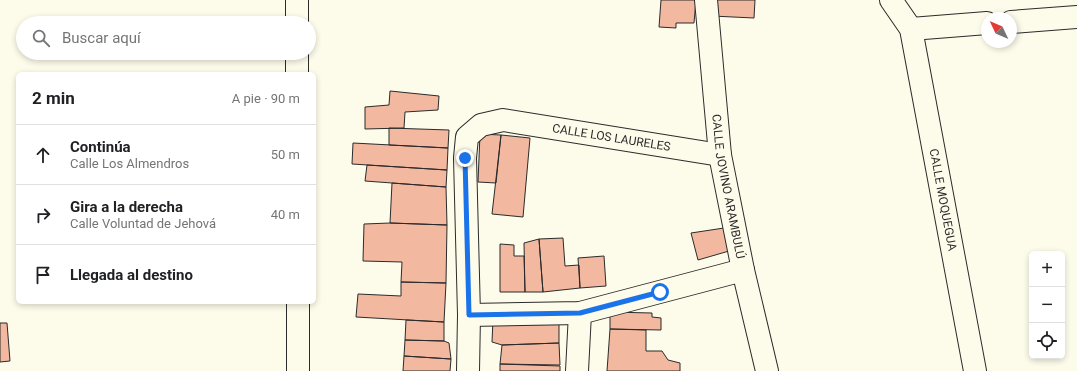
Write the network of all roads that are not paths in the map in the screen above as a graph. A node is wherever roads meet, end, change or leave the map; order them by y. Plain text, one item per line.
1 (297, 0) edge
2 (706, 0) edge
3 (891, 0) edge
4 (297, 16) edge
5 (1077, 17) edge
6 (1017, 22) edge
7 (981, 23) edge
8 (911, 29) junction
9 (297, 60) edge
10 (297, 72) edge
11 (720, 155) junction
12 (742, 270) junction
13 (298, 304) edge
14 (580, 313) junction
15 (469, 315) junction
16 (298, 371) edge
17 (468, 371) edge
18 (577, 371) edge
19 (767, 371) edge
20 (975, 371) edge

1 - 4 street
2 - 11 street, CALLE JOVINO ARAMBULÚ
3 - 8 street
5 - 6 street
7 - 8 street
8 - 20 street, CALLE MOQUEGUA
9 - 10 street
11 - 12 street, CALLE JOVINO ARAMBULÚ
11 - 15 street, CALLE LOS LAURELES
12 - 14 street
12 - 19 street, CALLE JOVINO ARAMBULÚ
13 - 16 street
14 - 15 street
14 - 18 street
15 - 17 street

